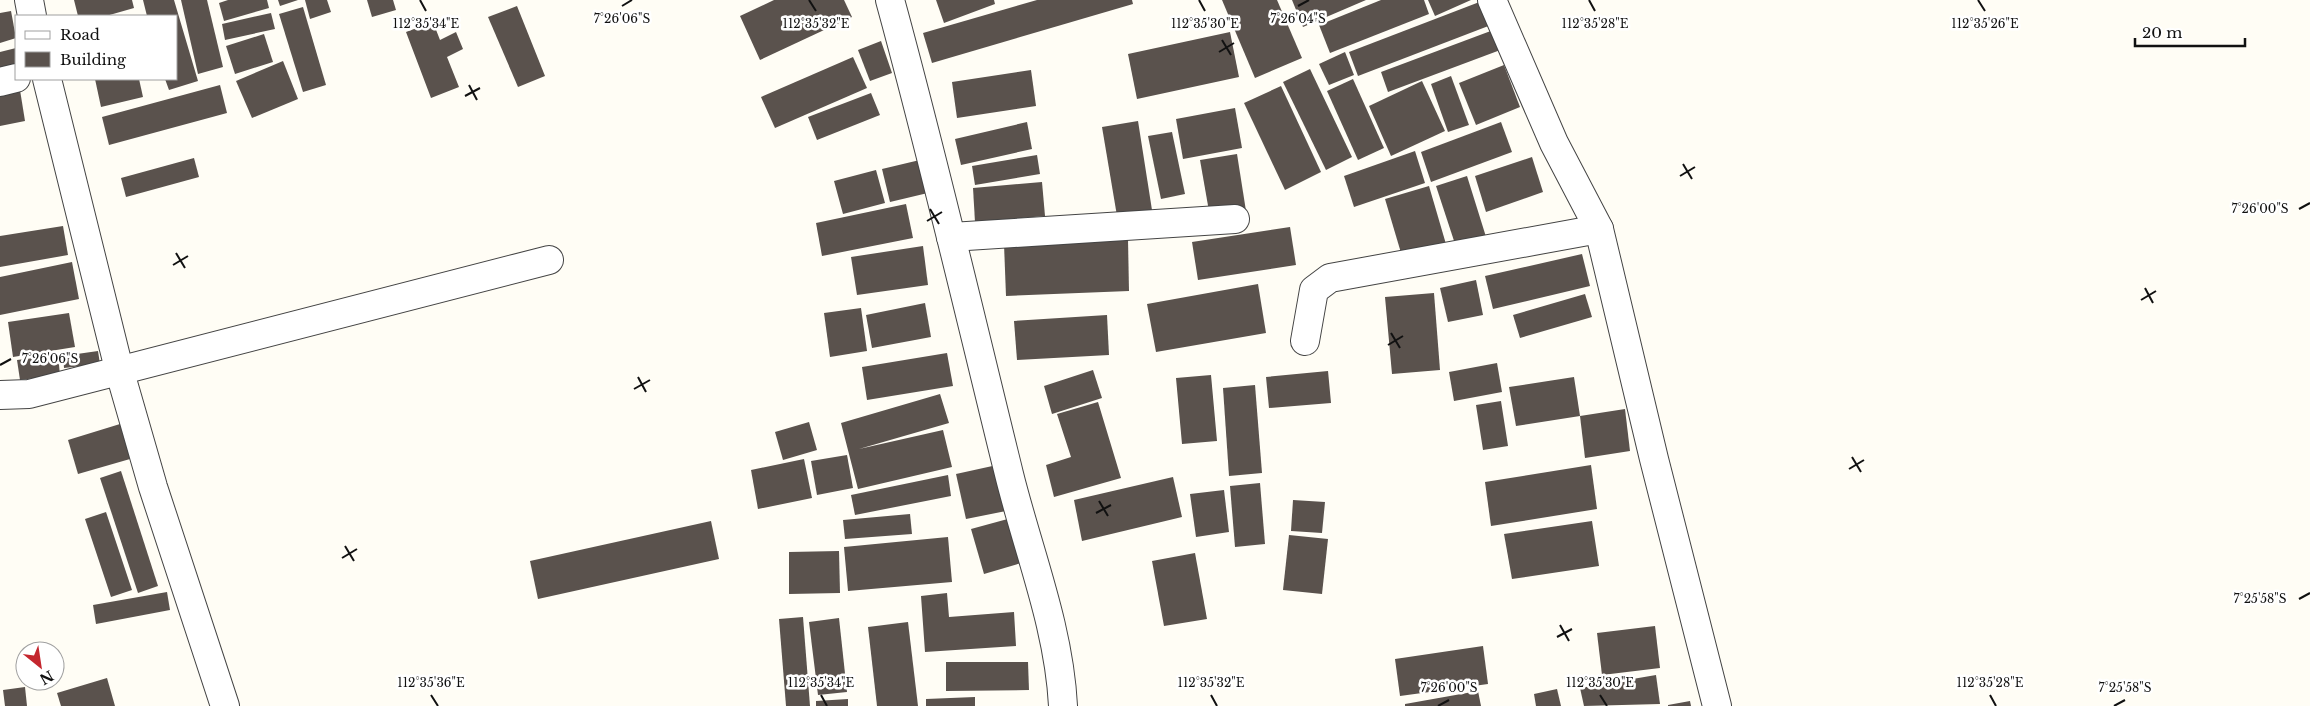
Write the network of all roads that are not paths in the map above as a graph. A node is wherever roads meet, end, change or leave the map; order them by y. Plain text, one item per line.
1 (29, 0) edge
2 (890, 0) edge
3 (1492, 0) edge
4 (32, 15) edge
5 (15, 78) edge
6 (47, 80) edge
7 (0, 82) edge
8 (1235, 219) dead end
9 (1599, 230) junction
10 (951, 237) junction
11 (549, 260) dead end
12 (1305, 341) dead end
13 (119, 369) junction
14 (0, 395) edge
15 (225, 706) edge
16 (1063, 706) edge
17 (1717, 706) edge

1 - 4 street
2 - 10 street
3 - 9 street
5 - 7 street
6 - 13 street
8 - 10 street
9 - 12 street
9 - 17 street
10 - 16 street
11 - 13 street
13 - 14 street
13 - 15 street

